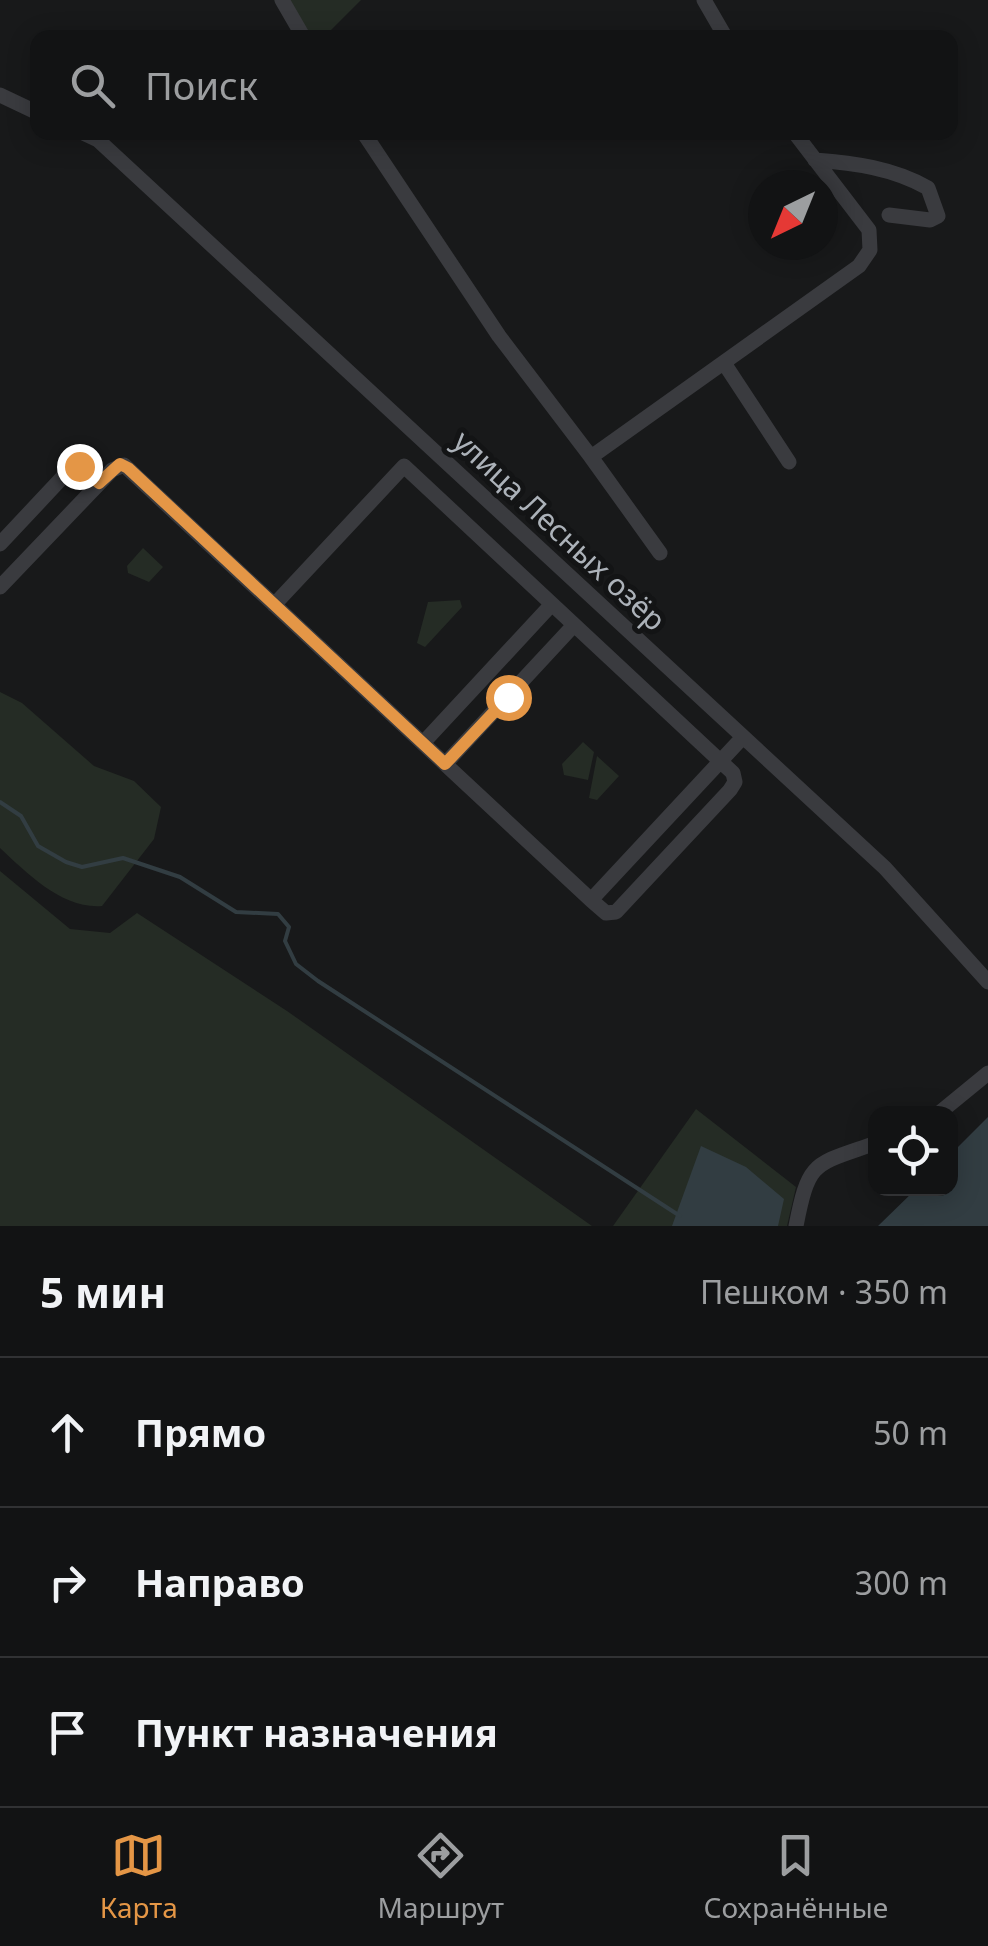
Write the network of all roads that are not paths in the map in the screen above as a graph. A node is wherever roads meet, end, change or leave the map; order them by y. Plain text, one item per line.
1 (282, 0) edge
2 (704, 0) edge
3 (299, 30) edge
4 (721, 30) edge
5 (0, 95) edge
6 (30, 108) edge
7 (98, 140) edge
8 (368, 140) edge
9 (800, 140) edge
10 (815, 160) junction
11 (889, 215) dead end
12 (724, 362) junction
13 (425, 443) junction
14 (590, 458) junction
15 (789, 462) dead end
16 (404, 466) junction
17 (99, 483) junction
18 (0, 544) edge
19 (660, 553) dead end
20 (0, 587) edge
21 (552, 604) junction
22 (274, 605) junction
23 (574, 625) junction
24 (743, 737) junction
25 (423, 743) junction
26 (720, 761) junction
27 (445, 764) junction
28 (591, 900) junction
29 (988, 982) edge
30 (988, 1072) edge
31 (948, 1106) edge
32 (868, 1146) edge
33 (796, 1226) edge

1 - 3 street
2 - 4 street
5 - 6 street
7 - 13 street, улица Лесных озёр
8 - 14 street
9 - 10 street
10 - 11 street
10 - 12 street
12 - 14 street
12 - 15 street
13 - 16 street
13 - 24 street, улица Лесных озёр
14 - 19 street
16 - 21 street
16 - 22 street
17 - 18 street
17 - 20 street
17 - 22 street
21 - 23 street
21 - 25 street
22 - 25 street
23 - 26 street
23 - 27 street
24 - 26 street
24 - 29 street, улица Лесных озёр
25 - 27 street
26 - 28 street
26 - 28 street
27 - 28 street
30 - 31 street
32 - 33 street

